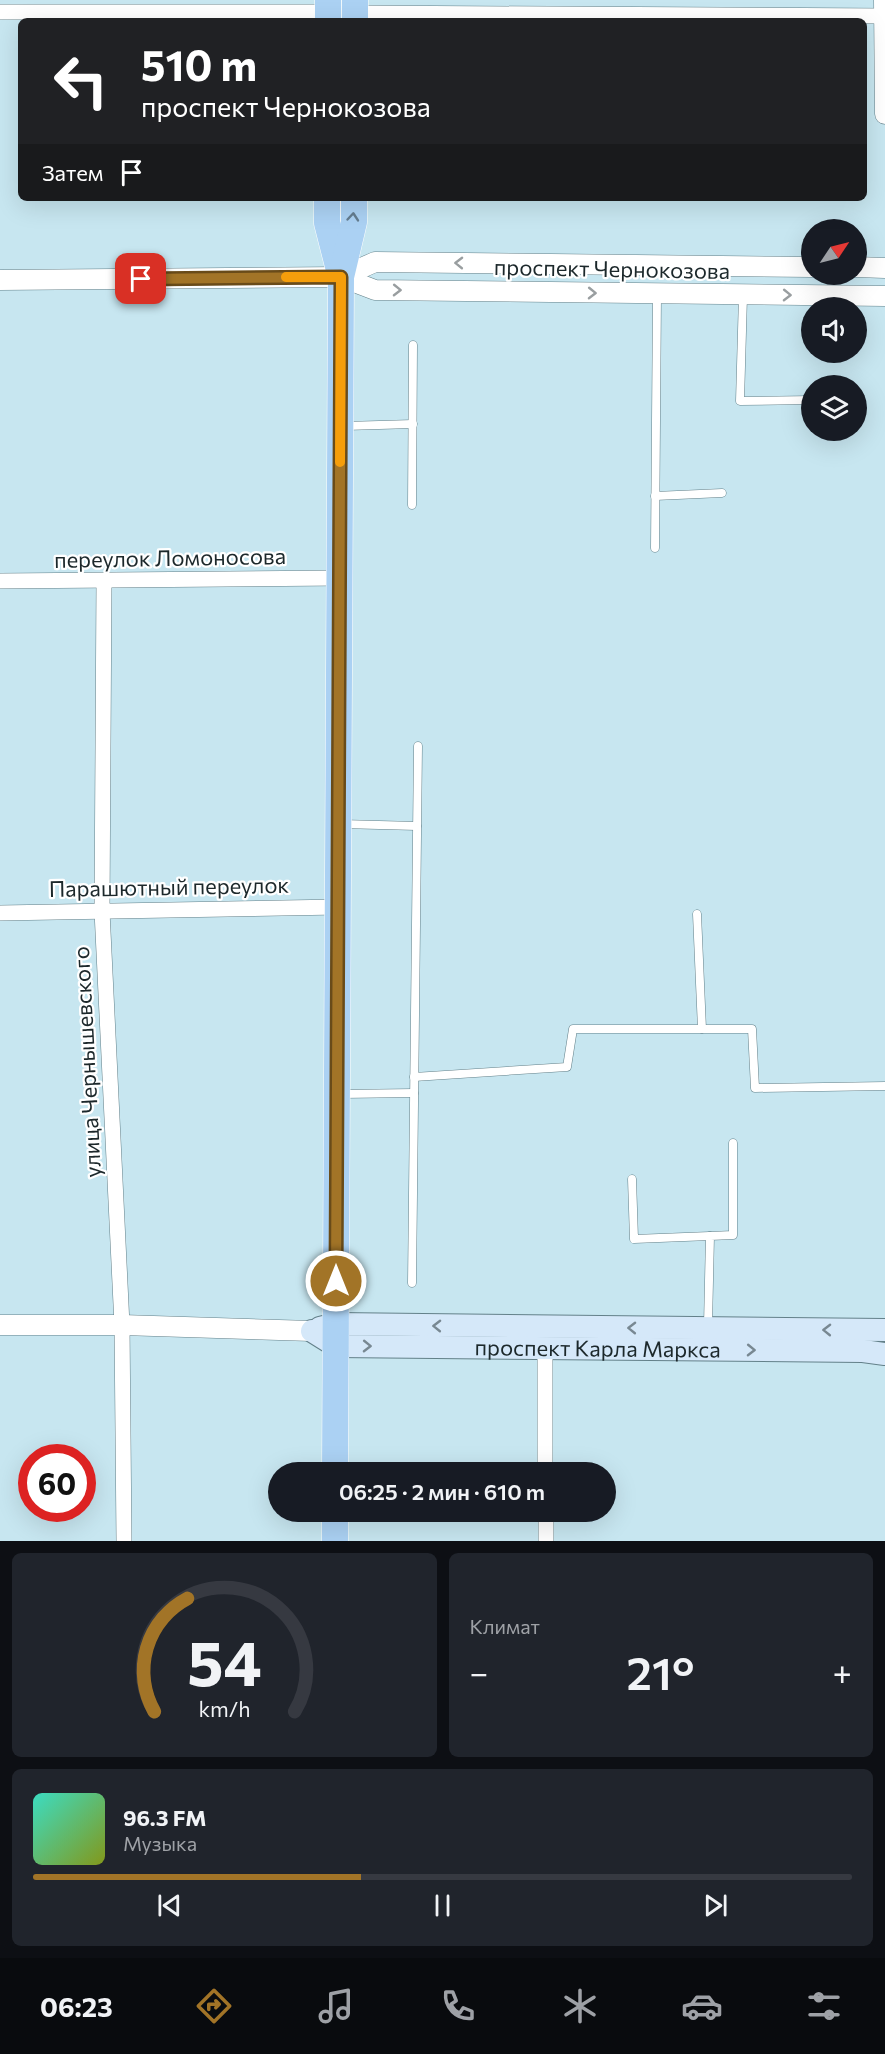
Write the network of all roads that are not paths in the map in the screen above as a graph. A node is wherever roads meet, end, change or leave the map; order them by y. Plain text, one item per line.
1 (884, 8) edge
2 (328, 11) edge
3 (355, 11) edge
4 (0, 12) edge
5 (885, 114) edge
6 (327, 201) edge
7 (354, 201) edge
8 (801, 267) edge
9 (867, 267) edge
10 (885, 268) edge
11 (341, 277) junction
12 (0, 280) edge
13 (657, 293) junction
14 (743, 294) junction
15 (885, 296) edge
16 (413, 345) dead end
17 (801, 400) edge
18 (414, 424) junction
19 (340, 426) junction
20 (722, 493) dead end
21 (655, 496) junction
22 (412, 505) dead end
23 (655, 548) dead end
24 (340, 578) junction
25 (0, 581) edge
26 (104, 581) junction
27 (418, 746) dead end
28 (339, 824) junction
29 (417, 826) junction
30 (339, 907) junction
31 (102, 911) junction
32 (0, 913) edge
33 (696, 914) dead end
34 (702, 1029) junction
35 (414, 1077) junction
36 (885, 1086) edge
37 (414, 1093) junction
38 (337, 1094) junction
39 (733, 1143) dead end
40 (632, 1179) dead end
41 (710, 1236) junction
42 (412, 1283) dead end
43 (0, 1324) edge
44 (122, 1325) junction
45 (708, 1329) junction
46 (885, 1330) edge
47 (328, 1333) junction
48 (545, 1348) junction
49 (885, 1354) edge
50 (334, 1462) edge
51 (545, 1462) edge
52 (335, 1522) edge
53 (546, 1522) edge
54 (123, 1541) edge
55 (335, 1541) edge
56 (546, 1541) edge

1 - 3 street
1 - 5 street
2 - 4 street
6 - 11 main road
11 -> 7 main road
8 -> 11 street, проспект Чернокозова
9 - 10 street
11 - 12 street, проспект Чернокозова
11 -> 13 street, проспект Чернокозова
11 - 19 main road
13 - 14 street, проспект Чернокозова
13 - 21 lane
14 -> 15 street, проспект Чернокозова
14 - 17 lane
16 - 18 lane
18 - 19 lane
18 - 22 lane
19 - 24 main road
20 - 21 lane
21 - 23 lane
24 - 26 street, переулок Ломоносова
24 - 28 main road
25 - 26 street, переулок Ломоносова
26 - 31 street, улица Чернышевского
27 - 29 lane
28 - 29 lane
28 - 30 main road
29 - 35 lane
30 - 31 street, Парашютный переулок
30 - 38 main road
31 - 32 street, Парашютный переулок
31 - 44 street, улица Чернышевского
33 - 34 lane
34 - 35 lane
34 - 36 lane
35 - 37 lane
37 - 38 lane
37 - 42 lane
38 - 47 main road
39 - 41 lane
40 - 41 lane
41 - 45 lane
43 - 44 street, проспект Карла Маркса
44 - 47 street, проспект Карла Маркса
44 - 54 street, улица Чернышевского
46 -> 45 main road, проспект Карла Маркса
45 -> 47 main road, проспект Карла Маркса
47 -> 48 main road, проспект Карла Маркса
47 - 50 main road
48 -> 49 main road, проспект Карла Маркса
48 - 51 street
52 - 55 main road
53 - 56 street

